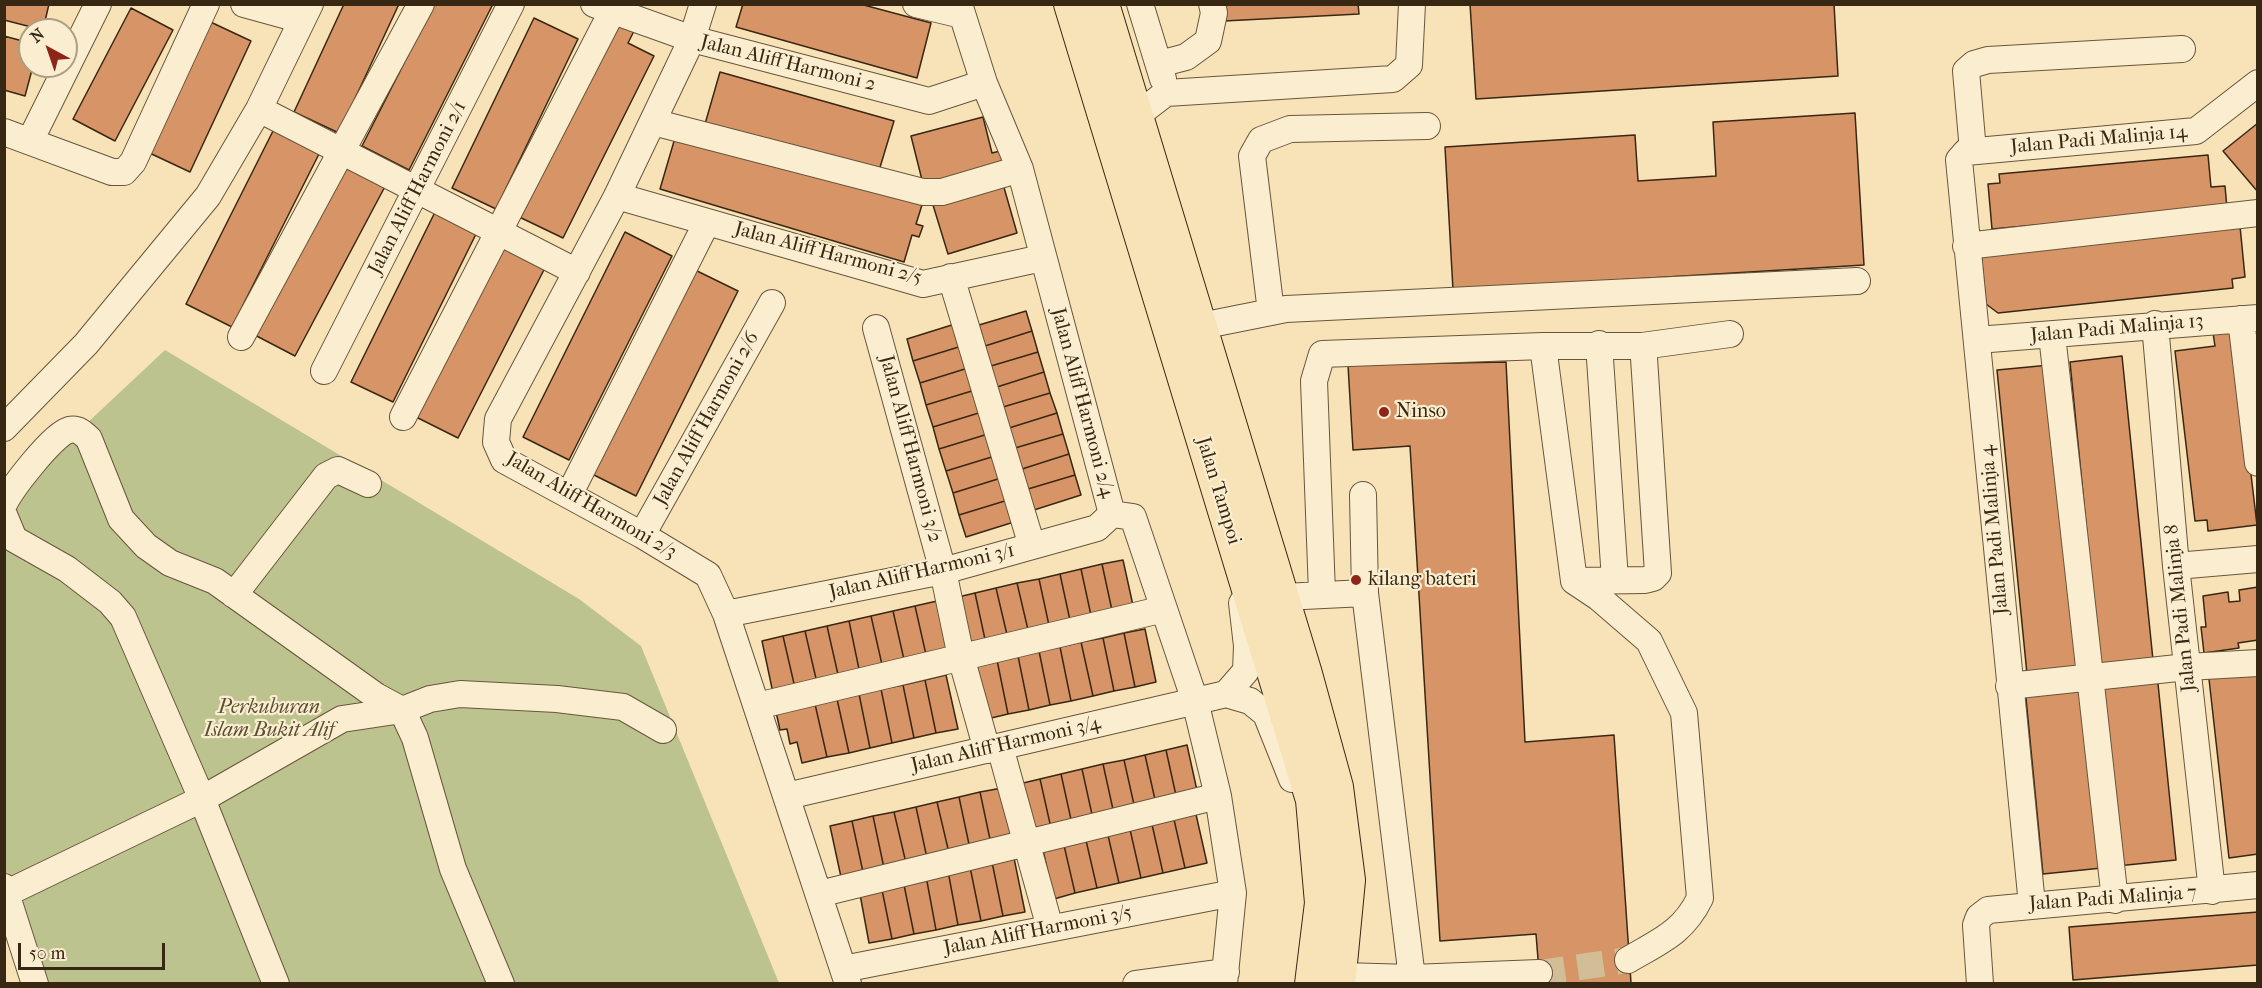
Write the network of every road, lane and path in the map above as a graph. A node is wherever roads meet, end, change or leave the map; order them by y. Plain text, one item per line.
1 (98, 4) edge
2 (206, 4) edge
3 (244, 4) edge
4 (421, 4) edge
5 (512, 4) edge
6 (703, 4) edge
7 (916, 4) edge
8 (1070, 4) edge
9 (1103, 4) edge
10 (1140, 4) edge
11 (1212, 4) edge
12 (1412, 4) edge
13 (608, 7) edge
14 (960, 10) edge
15 (306, 12) edge
16 (692, 39) junction
17 (2182, 49) dead end
18 (1159, 64) junction
19 (984, 83) junction
20 (2258, 83) edge
21 (1166, 93) junction
22 (259, 109) junction
23 (1136, 116) junction
24 (653, 122) junction
25 (1427, 126) dead end
26 (4, 132) edge
27 (30, 141) junction
28 (340, 150) junction
29 (1967, 153) junction
30 (1020, 169) junction
31 (418, 189) junction
32 (617, 196) junction
33 (2258, 213) edge
34 (707, 222) junction
35 (500, 232) junction
36 (1966, 246) junction
37 (1042, 258) junction
38 (577, 272) junction
39 (951, 277) junction
40 (1857, 281) dead end
41 (772, 303) dead end
42 (1271, 312) junction
43 (2249, 319) edge
44 (2155, 324) junction
45 (1201, 326) junction
46 (876, 328) dead end
47 (1730, 334) dead end
48 (2052, 335) junction
49 (241, 337) dead end
50 (1977, 340) junction
51 (1599, 344) junction
52 (1543, 346) junction
53 (1642, 346) junction
54 (324, 371) dead end
55 (403, 417) dead end
56 (4, 428) edge
57 (2257, 456) edge
58 (368, 484) dead end
59 (569, 495) junction
60 (1363, 495) dead end
61 (4, 504) edge
62 (1112, 514) junction
63 (4, 515) edge
64 (642, 535) junction
65 (1032, 546) junction
66 (1237, 554) junction
67 (2258, 559) edge
68 (2176, 566) junction
69 (943, 571) junction
70 (1574, 580) junction
71 (1615, 580) junction
72 (1322, 593) junction
73 (1365, 593) junction
74 (234, 595) junction
75 (1283, 597) junction
76 (1164, 609) junction
77 (726, 614) junction
78 (962, 657) junction
79 (2258, 663) edge
80 (2187, 667) junction
81 (2090, 676) junction
82 (2010, 686) junction
83 (1225, 694) junction
84 (1196, 701) junction
85 (756, 706) junction
86 (402, 710) junction
87 (663, 730) dead end
88 (994, 748) junction
89 (787, 796) junction
90 (1218, 796) junction
91 (202, 799) junction
92 (1026, 842) junction
93 (1318, 869) junction
94 (2258, 885) edge
95 (6, 890) edge
96 (2212, 891) junction
97 (1233, 893) junction
98 (819, 894) junction
99 (2115, 900) junction
100 (2032, 905) junction
101 (1050, 928) junction
102 (1628, 960) tunnel mouth
103 (1539, 973) tunnel mouth
104 (846, 976) edge
105 (1225, 978) edge
106 (1412, 978) junction
107 (1341, 980) edge
108 (35, 984) edge
109 (276, 984) edge
110 (501, 984) edge
111 (1136, 984) edge
112 (1311, 984) edge
113 (1980, 984) edge

1 - 27 street
2 - 27 street
3 - 15 street
4 - 28 street
5 - 31 street, Jalan Aliff Harmoni 2/1
6 - 16 street, Jalan Aliff Harmoni 2/3
7 - 14 street
8 - 66 main road, Jalan Tampoi
9 - 23 main road, Jalan Tampoi
10 - 18 street
11 - 18 street
12 - 21 street
13 - 16 street, Jalan Aliff Harmoni 2
13 - 35 street
14 - 19 street, Jalan Aliff Harmoni 2/4
15 - 22 street
16 - 19 street, Jalan Aliff Harmoni 2
16 - 24 street, Jalan Aliff Harmoni 2/3
17 - 29 street, Jalan Padi Malinja 4
18 - 21 street
19 - 30 street, Jalan Aliff Harmoni 2/4
20 - 29 street, Jalan Padi Malinja 14
21 - 23 street
22 - 28 street
22 - 56 street
23 - 45 main road, Jalan Tampoi
24 - 30 street
24 - 32 street, Jalan Aliff Harmoni 2/3
25 - 42 street
26 - 27 street
28 - 31 street
28 - 49 street
29 - 36 street, Jalan Padi Malinja 4
30 - 37 street, Jalan Aliff Harmoni 2/4
31 - 35 street
31 - 54 street, Jalan Aliff Harmoni 2/1
32 - 34 street, Jalan Aliff Harmoni 2/5
32 - 38 street, Jalan Aliff Harmoni 2/3
33 - 36 street
34 - 39 street, Jalan Aliff Harmoni 2/5
34 - 59 street
35 - 38 street
35 - 55 street
36 - 50 street, Jalan Padi Malinja 4
37 - 39 street, Jalan Aliff Harmoni 2/5
37 - 62 street, Jalan Aliff Harmoni 2/4
38 - 59 street, Jalan Aliff Harmoni 2/3
39 - 65 street
40 - 42 street
41 - 64 street, Jalan Aliff Harmoni 2/6
42 - 45 street
43 - 44 street, Jalan Padi Malinja 13
43 - 57 street
44 - 48 street, Jalan Padi Malinja 13
44 - 68 street, Jalan Padi Malinja 8
45 - 75 main road, Jalan Tampoi
46 - 69 street, Jalan Aliff Harmoni 3/2
47 - 53 street
48 - 50 street, Jalan Padi Malinja 13
48 - 81 street
50 - 82 street, Jalan Padi Malinja 4
51 - 52 street
51 - 53 street
51 - 71 street
52 - 70 street
52 - 72 street
53 - 71 street
58 - 74 street
59 - 64 street, Jalan Aliff Harmoni 2/3
60 - 73 street
61 - 74 street
62 - 65 street, Jalan Aliff Harmoni 3/1
62 - 76 street, Jalan Aliff Harmoni 2/4
63 - 91 street
64 - 77 street, Jalan Aliff Harmoni 2/3
65 - 69 street, Jalan Aliff Harmoni 3/1
66 - 83 street
66 - 93 main road, Jalan Tampoi
67 - 68 street
68 - 80 street, Jalan Padi Malinja 8
69 - 77 street, Jalan Aliff Harmoni 3/1
69 - 78 street, Jalan Aliff Harmoni 3/2
70 - 71 street
70 - 102 street
72 - 73 street
72 - 75 street
73 - 106 street
74 - 86 street
75 - 107 main road, Jalan Tampoi
76 - 78 street
76 - 84 street, Jalan Aliff Harmoni 2/4
77 - 85 street, Jalan Aliff Harmoni 2/3
78 - 85 street
78 - 88 street, Jalan Aliff Harmoni 3/2
79 - 80 street
80 - 81 street
80 - 96 street, Jalan Padi Malinja 8
81 - 82 street
81 - 99 street
82 - 100 street, Jalan Padi Malinja 4
83 - 84 street, Jalan Aliff Harmoni 3/4
83 - 93 street
84 - 88 street, Jalan Aliff Harmoni 3/4
84 - 90 street, Jalan Aliff Harmoni 2/4
85 - 89 street, Jalan Aliff Harmoni 2/3
86 - 87 street
86 - 91 street
86 - 110 street
88 - 89 street, Jalan Aliff Harmoni 3/4
88 - 92 street, Jalan Aliff Harmoni 3/2
89 - 98 street, Jalan Aliff Harmoni 2/3
90 - 92 street
90 - 97 street, Jalan Aliff Harmoni 2/4
91 - 95 street
91 - 109 street
92 - 98 street
92 - 101 street, Jalan Aliff Harmoni 3/2
93 - 112 main road, Jalan Tampoi
94 - 96 street, Jalan Padi Malinja 7
95 - 108 street
96 - 99 street, Jalan Padi Malinja 7
97 - 101 street, Jalan Aliff Harmoni 3/5
97 - 105 street, Jalan Aliff Harmoni 2/4
98 - 104 street, Jalan Aliff Harmoni 2/3
99 - 100 street, Jalan Padi Malinja 7
100 - 113 street, Jalan Padi Malinja 7
101 - 104 street, Jalan Aliff Harmoni 3/5
103 - 106 street
105 - 111 street
106 - 107 street

